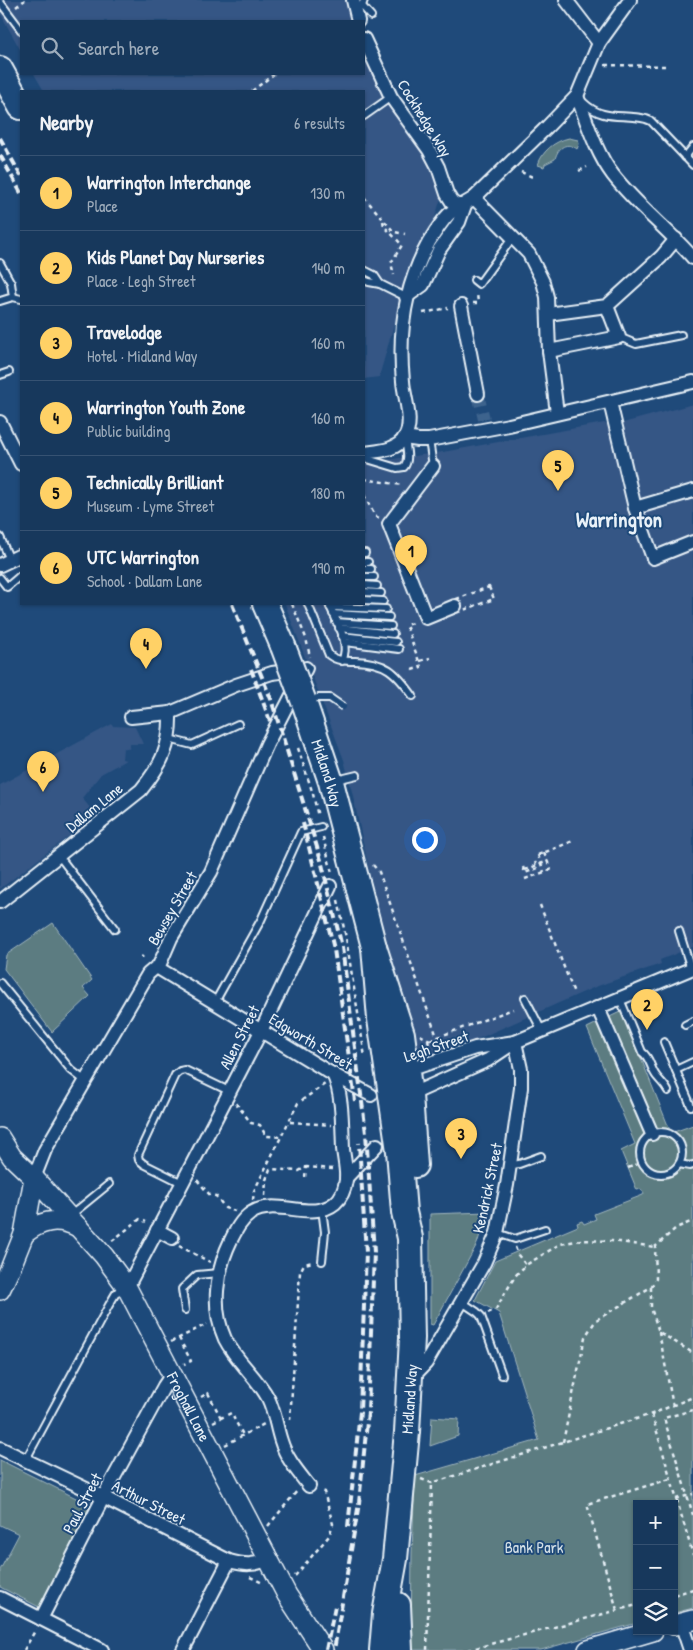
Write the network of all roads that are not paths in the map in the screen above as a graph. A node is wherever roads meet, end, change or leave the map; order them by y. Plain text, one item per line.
1 (566, 0) edge
2 (630, 0) edge
3 (0, 2) edge
4 (358, 8) edge
5 (371, 16) dead end
6 (20, 29) edge
7 (365, 42) edge
8 (599, 43) junction
9 (0, 69) edge
10 (577, 96) junction
11 (391, 97) junction
12 (20, 105) edge
13 (365, 115) edge
14 (693, 147) edge
15 (685, 157) junction
16 (693, 165) edge
17 (469, 201) junction
18 (514, 236) junction
19 (676, 239) junction
20 (693, 258) edge
21 (0, 263) edge
22 (365, 270) edge
23 (365, 280) edge
24 (474, 280) dead end
25 (380, 284) junction
26 (13, 297) junction
27 (406, 297) junction
28 (20, 299) edge
29 (0, 302) edge
30 (462, 306) dead end
31 (607, 306) junction
32 (548, 314) junction
33 (681, 335) dead end
34 (619, 337) junction
35 (549, 356) junction
36 (10, 372) dead end
37 (0, 375) edge
38 (693, 382) edge
39 (478, 394) tunnel mouth
40 (610, 402) junction
41 (557, 413) junction
42 (0, 422) edge
43 (404, 438) junction
44 (429, 440) junction
45 (365, 452) edge
46 (365, 458) edge
47 (20, 462) edge
48 (434, 466) joint
49 (693, 491) edge
50 (635, 508) junction
51 (0, 537) edge
52 (693, 542) edge
53 (15, 559) edge
54 (365, 569) edge
55 (372, 569) dead end
56 (20, 576) edge
57 (365, 577) edge
58 (0, 578) edge
59 (374, 578) dead end
60 (365, 585) edge
61 (377, 586) dead end
62 (365, 592) edge
63 (381, 593) dead end
64 (365, 600) edge
65 (383, 601) dead end
66 (265, 605) edge
67 (308, 605) edge
68 (330, 605) edge
69 (455, 606) dead end
70 (386, 609) dead end
71 (333, 614) junction
72 (389, 617) dead end
73 (338, 625) junction
74 (391, 626) dead end
75 (393, 634) dead end
76 (343, 639) junction
77 (396, 642) dead end
78 (399, 649) dead end
79 (342, 661) junction
80 (413, 696) dead end
81 (310, 704) junction
82 (343, 707) dead end
83 (170, 713) junction
84 (131, 717) dead end
85 (238, 724) dead end
86 (169, 739) junction
87 (357, 775) dead end
88 (331, 782) junction
89 (321, 827) road end
90 (59, 856) junction
91 (332, 883) road end
92 (0, 902) edge
93 (114, 929) dead end
94 (680, 931) dead end
95 (158, 968) junction
96 (692, 970) edge
97 (0, 984) edge
98 (525, 998) dead end
99 (620, 999) junction
100 (215, 1002) junction
101 (598, 1008) junction
102 (693, 1021) edge
103 (685, 1025) dead end
104 (261, 1030) junction
105 (542, 1031) junction
106 (515, 1042) junction
107 (664, 1042) dead end
108 (693, 1062) edge
109 (676, 1070) junction
110 (84, 1080) junction
111 (330, 1080) junction
112 (394, 1087) junction
113 (668, 1091) dead end
114 (229, 1092) junction
115 (691, 1106) dead end
116 (652, 1134) junction
117 (0, 1138) edge
118 (377, 1145) dead end
119 (541, 1156) dead end
120 (679, 1164) junction
121 (511, 1165) junction
122 (693, 1165) edge
123 (346, 1174) junction
124 (34, 1178) junction
125 (182, 1183) junction
126 (109, 1184) dead end
127 (322, 1210) junction
128 (70, 1222) junction
129 (158, 1229) junction
130 (545, 1229) dead end
131 (497, 1233) junction
132 (24, 1234) junction
133 (176, 1243) road end
134 (322, 1261) road end
135 (6, 1267) edge
136 (220, 1270) junction
137 (126, 1286) junction
138 (0, 1290) edge
139 (462, 1302) junction
140 (185, 1310) dead end
141 (172, 1373) junction
142 (502, 1375) dead end
143 (411, 1379) junction
144 (0, 1448) edge
145 (26, 1461) junction
146 (307, 1483) road end
147 (103, 1497) junction
148 (268, 1558) junction
149 (395, 1559) junction
150 (229, 1561) junction
151 (0, 1598) edge
152 (41, 1619) junction
153 (683, 1623) edge
154 (639, 1635) edge
155 (102, 1650) edge
156 (183, 1650) edge
157 (323, 1650) edge
158 (382, 1650) edge
159 (400, 1650) edge
160 (588, 1650) edge
161 (690, 1650) edge

1 - 8 street
2 - 8 street
3 - 6 lane
4 - 5 lane
7 - 11 street, Cockhedge Way
8 - 10 street
9 - 12 highway
10 - 15 lane
10 - 17 street
10 - 19 street
11 - 13 lane
11 - 17 street, Cockhedge Way
14 - 15 lane
15 - 16 lane
17 - 18 street
17 - 27 street
18 - 24 lane
18 - 32 street
19 - 20 street
19 - 31 street
21 - 26 lane
22 - 25 lane
23 - 25 lane
25 - 27 lane
26 - 28 lane
26 - 29 lane
27 - 43 street
30 - 39 street
31 - 32 street
31 - 34 street
32 - 35 street
33 - 34 lane
34 - 35 street
35 - 41 street
36 - 37 lane
38 - 40 street
40 - 41 street
40 - 50 street
41 - 44 street
42 - 47 street
43 - 44 street
43 - 45 street
43 - 46 lane
44 - 48 lane
48 - 69 street
49 - 50 street
50 - 52 street
51 - 53 lane
54 - 55 lane
56 - 58 lane
57 - 59 lane
60 - 61 lane
62 - 63 lane
64 - 65 lane
66 - 81 highway, Midland Way, bridge
67 - 79 lane
68 - 70 lane
68 - 71 lane
71 - 72 lane
71 - 73 lane
73 - 74 lane
73 - 75 lane
73 - 76 lane
76 - 77 lane
76 - 78 lane
76 - 79 lane
79 - 80 lane
81 - 82 lane, bridge
81 - 88 highway, Midland Way
83 - 84 street
83 - 86 street, Dallam Lane
83 - 95 street, Bewsey Street
85 - 86 lane
86 - 90 street, Dallam Lane
87 - 88 lane
88 - 112 highway, Midland Way
89 - 100 lane
90 - 92 street, Dallam Lane
90 - 93 lane
91 - 104 street, Allen Street
94 - 96 lane
95 - 100 street, Edgworth Street
95 - 110 street, Bewsey Street
96 - 99 street, Legh Street
97 - 110 lane
98 - 105 lane
99 - 101 street, Legh Street
99 - 113 lane
100 - 104 street, Edgworth Street
101 - 105 street, Legh Street
101 - 116 street
102 - 103 lane
104 - 111 street, Edgworth Street
104 - 114 street, Allen Street
105 - 106 street, Legh Street
106 - 112 street, Legh Street
106 - 112 street, Legh Street
106 - 121 street, Kendrick Street
107 - 109 lane
108 - 109 lane
109 - 115 lane
110 - 124 street, Bewsey Street
111 - 112 street, Edgworth Street
111 - 123 street
112 - 143 highway, Midland Way
114 - 125 street, Allen Street
114 - 125 lane
116 - 120 lane
116 - 120 lane
117 - 124 street, Froghall Lane
118 - 123 street
119 - 121 lane
120 - 122 lane
121 - 131 street, Kendrick Street
123 - 127 street
124 - 128 street, Froghall Lane
124 - 132 street
125 - 129 street, Allen Street
126 - 128 lane
127 - 134 lane
127 - 136 street
128 - 132 street
128 - 137 street, Froghall Lane
129 - 133 street
129 - 137 street, Allen Street
130 - 131 lane
131 - 139 street, Kendrick Street
132 - 135 street
135 - 138 street
136 - 140 lane
136 - 146 street
137 - 141 street, Froghall Lane
137 - 145 lane
139 - 142 lane
139 - 143 street, Kendrick Street
141 - 147 street, Paul Street
141 - 148 street, Froghall Lane
143 - 149 highway, Midland Way
144 - 145 street, Arthur Street
145 - 147 street, Arthur Street
147 - 150 street, Arthur Street
147 - 152 street, Paul Street
148 - 150 street, Arthur Street
148 - 157 street, Froghall Lane
149 - 158 highway, Midland Way
149 - 159 highway, Midland Way
150 - 156 street
151 - 152 street
152 - 155 street
153 - 161 street
154 - 160 street

